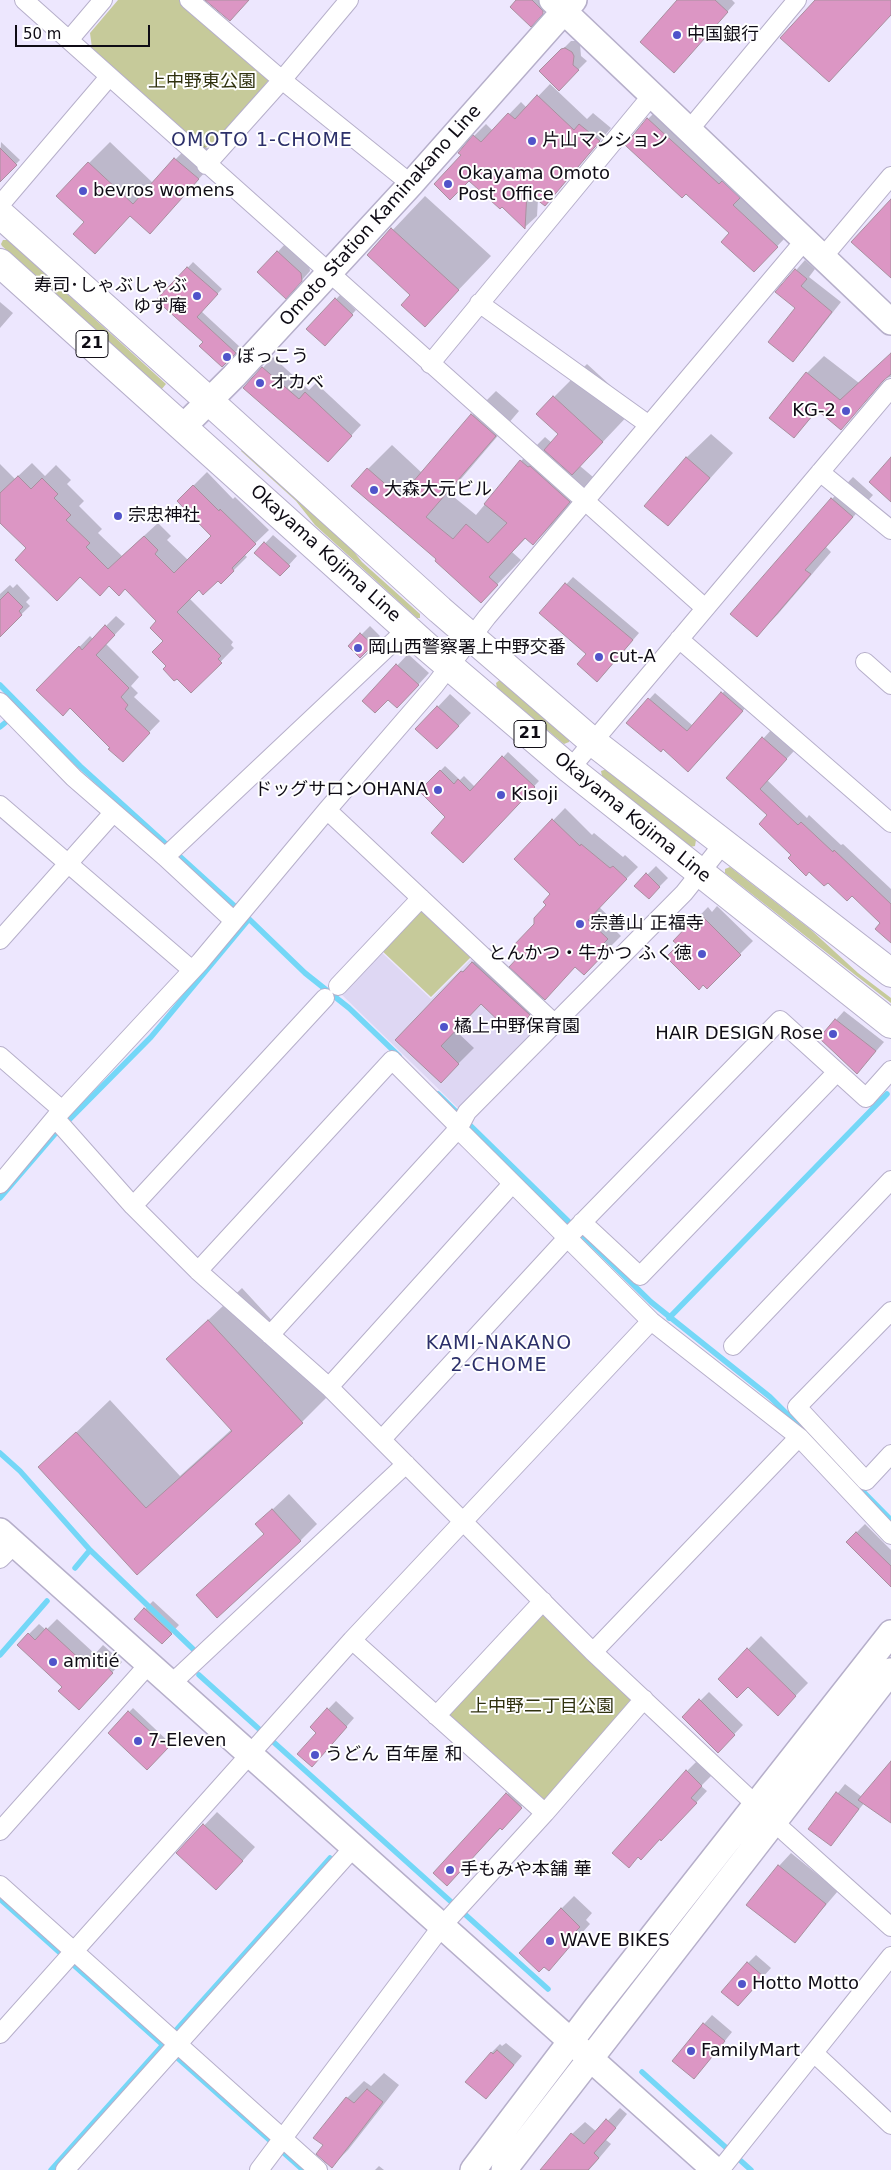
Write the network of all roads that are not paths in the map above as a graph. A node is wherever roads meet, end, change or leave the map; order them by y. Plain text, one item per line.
1 (24, 0) edge
2 (103, 0) edge
3 (189, 0) edge
4 (349, 0) edge
5 (797, 0) edge
6 (563, 4) edge
7 (69, 40) junction
8 (109, 77) junction
9 (282, 80) junction
10 (652, 95) junction
11 (689, 130) junction
12 (206, 165) junction
13 (891, 176) edge
14 (411, 184) junction
15 (0, 205) edge
16 (0, 214) edge
17 (805, 240) junction
18 (823, 257) junction
19 (0, 263) edge
20 (328, 274) junction
21 (479, 303) junction
22 (891, 322) edge
23 (430, 364) junction
24 (891, 388) edge
25 (210, 401) junction
26 (649, 426) junction
27 (183, 427) junction
28 (820, 472) junction
29 (585, 502) junction
30 (891, 530) edge
31 (705, 608) junction
32 (408, 628) junction
33 (472, 637) junction
34 (679, 639) junction
35 (864, 662) dead end
36 (450, 666) junction
37 (891, 684) edge
38 (1, 706) edge
39 (593, 742) junction
40 (570, 769) junction
41 (0, 805) edge
42 (327, 810) junction
43 (113, 813) junction
44 (891, 823) edge
45 (723, 844) junction
46 (171, 852) junction
47 (68, 863) junction
48 (701, 874) junction
49 (421, 898) junction
50 (239, 916) junction
51 (0, 940) edge
52 (192, 970) junction
53 (891, 973) edge
54 (554, 1023) junction
55 (891, 1024) edge
56 (0, 1056) edge
57 (837, 1072) junction
58 (889, 1078) edge
59 (60, 1120) junction
60 (462, 1122) junction
61 (891, 1180) edge
62 (0, 1184) edge
63 (512, 1184) junction
64 (133, 1206) junction
65 (575, 1230) junction
66 (198, 1271) junction
67 (891, 1311) edge
68 (651, 1321) junction
69 (270, 1335) junction
70 (733, 1346) dead end
71 (329, 1387) junction
72 (799, 1437) junction
73 (382, 1439) junction
74 (891, 1454) edge
75 (406, 1464) junction
76 (464, 1522) junction
77 (891, 1535) edge
78 (5, 1545) edge
79 (543, 1601) junction
80 (891, 1633) edge
81 (352, 1640) junction
82 (593, 1652) junction
83 (149, 1664) junction
84 (891, 1672) edge
85 (171, 1684) junction
86 (644, 1699) junction
87 (436, 1716) junction
88 (261, 1742) junction
89 (757, 1804) junction
90 (545, 1813) junction
91 (774, 1821) junction
92 (0, 1831) edge
93 (354, 1847) junction
94 (0, 1885) edge
95 (453, 1914) junction
96 (891, 1927) edge
97 (69, 1956) junction
98 (891, 1956) edge
99 (0, 2034) edge
100 (570, 2042) junction
101 (172, 2044) junction
102 (814, 2053) junction
103 (591, 2059) junction
104 (891, 2125) edge
105 (279, 2144) junction
106 (725, 2162) edge
107 (65, 2170) edge
108 (259, 2170) edge
109 (318, 2170) edge
110 (473, 2170) edge
111 (504, 2170) edge

1 - 7 street
2 - 7 street
3 - 9 street
4 - 9 street
5 - 11 street
6 - 10 street
6 - 14 street, Omoto Station Kaminakano Line
7 - 8 street
8 - 12 street
8 - 15 street
9 - 12 street
9 - 14 street
10 - 11 street
10 - 21 street
11 - 17 street
12 - 20 street
13 - 18 street
14 - 20 street, Omoto Station Kaminakano Line
16 - 25 main road, Okayama Kojima Line / 21
17 - 18 street
17 - 26 street
18 - 22 street
19 - 27 main road, Okayama Kojima Line / 21
20 - 23 street
20 - 25 street, Omoto Station Kaminakano Line
21 - 23 street
21 - 26 street
23 - 29 street
24 - 28 street
25 - 27 street, Omoto Station Kaminakano Line
25 - 33 main road, Okayama Kojima Line / 21
26 - 29 street
27 - 32 main road, Okayama Kojima Line / 21
28 - 30 street
28 - 31 street
29 - 31 street
29 - 33 street
31 - 34 street
32 - 36 main road, Okayama Kojima Line / 21
32 - 46 street
33 - 36 street
33 - 39 main road, Okayama Kojima Line / 21
34 - 39 street
34 - 44 street
35 - 37 street
36 - 40 main road, Okayama Kojima Line / 21
36 - 42 street
38 - 43 street
39 - 40 street
39 - 45 main road, Okayama Kojima Line / 21
40 - 48 main road, Okayama Kojima Line / 21
41 - 47 street
42 - 49 street
42 - 50 street
43 - 46 street
43 - 47 street
45 - 48 street
45 - 53 main road, Okayama Kojima Line / 21
46 - 50 street
47 - 51 street
47 - 52 street
48 - 54 street
48 - 55 main road, Okayama Kojima Line / 21
49 - 54 street
49 - 64 street
50 - 52 street
52 - 59 street
54 - 60 street
56 - 59 street
57 - 58 street
57 - 65 street
57 - 65 street
59 - 62 street
59 - 64 street
60 - 63 street
60 - 66 street
60 - 69 street
61 - 70 street
63 - 65 street
63 - 71 street
64 - 66 street
65 - 68 street
65 - 73 street
66 - 69 street
67 - 74 street
68 - 72 street
68 - 76 street
69 - 71 street
71 - 73 street
72 - 77 street
72 - 82 street
73 - 75 street
75 - 76 street
75 - 85 street
76 - 79 street
76 - 81 street
78 - 83 street
79 - 82 street
79 - 87 street
80 - 89 street
81 - 87 street
81 - 88 street
82 - 86 street
83 - 85 street
83 - 92 street
84 - 91 street
85 - 88 street
86 - 89 street
86 - 90 street
87 - 90 street
88 - 93 street
88 - 97 street
89 - 91 street
89 - 100 street
90 - 95 street
91 - 96 street
91 - 103 street
93 - 95 street
93 - 101 street
94 - 97 street
95 - 100 street
95 - 105 street
97 - 99 street
97 - 101 street
98 - 102 street
100 - 103 street
100 - 110 street
101 - 105 street
101 - 107 street
102 - 104 street
102 - 106 street
103 - 106 street
103 - 111 street
105 - 108 street
105 - 109 street

